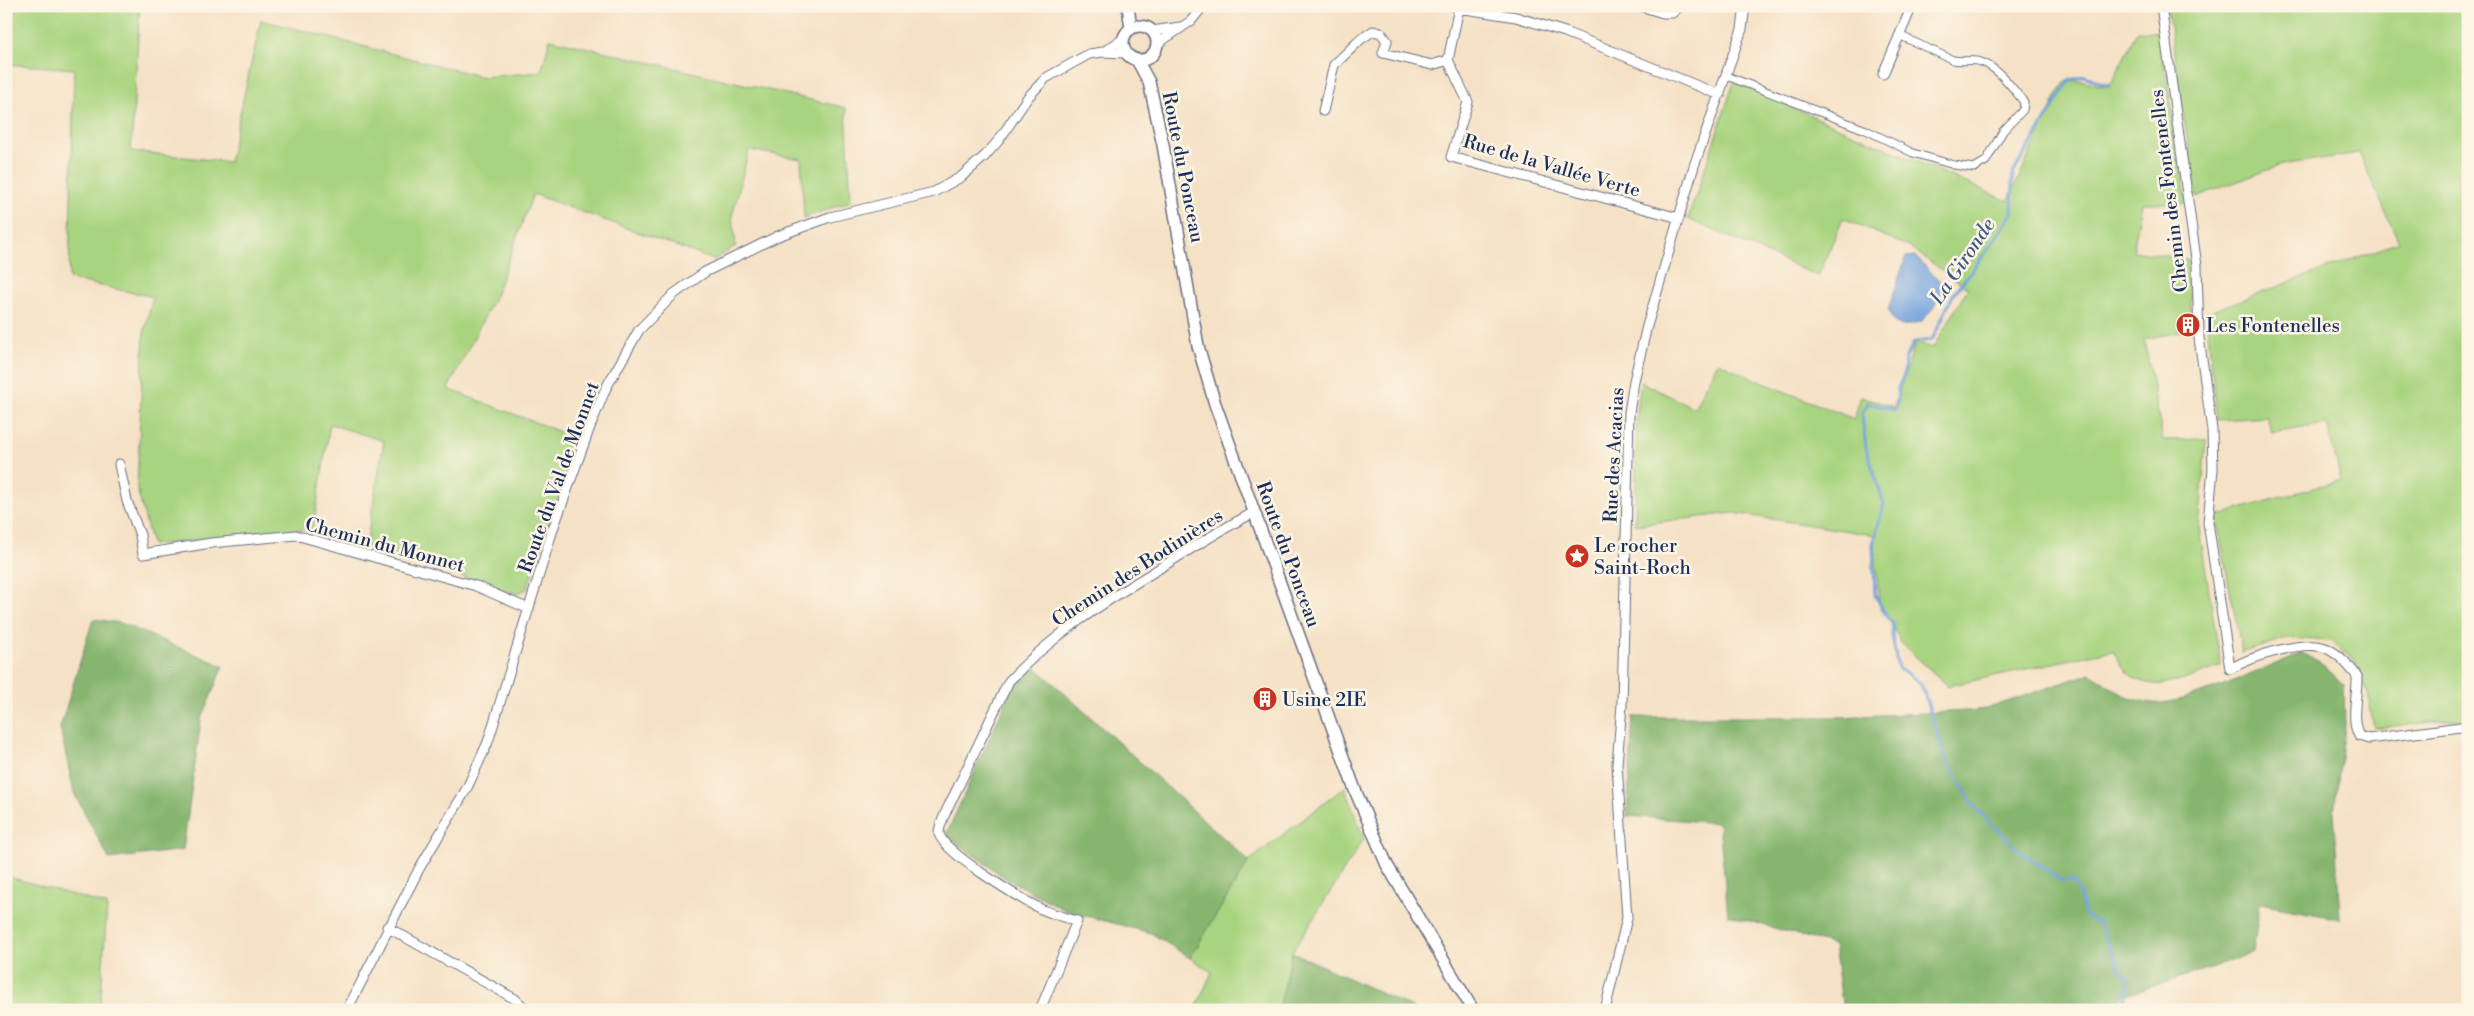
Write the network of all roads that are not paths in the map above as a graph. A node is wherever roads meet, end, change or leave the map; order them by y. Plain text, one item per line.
1 (1128, 6) edge
2 (1132, 6) edge
3 (1203, 6) edge
4 (1640, 6) edge
5 (1680, 6) edge
6 (1745, 6) edge
7 (1912, 6) edge
8 (2161, 6) edge
9 (1183, 27) junction
10 (1141, 28) junction
11 (1899, 35) junction
12 (1123, 39) junction
13 (1157, 44) junction
14 (1103, 52) junction
15 (1126, 53) junction
16 (1150, 57) junction
17 (1137, 60) junction
18 (1448, 60) junction
19 (1883, 74) dead end
20 (1727, 76) junction
21 (1149, 82) junction
22 (1720, 95) junction
23 (1323, 111) dead end
24 (1679, 218) junction
25 (119, 464) dead end
26 (1255, 512) junction
27 (529, 608) junction
28 (2468, 726) edge
29 (388, 927) junction
30 (347, 1010) edge
31 (528, 1010) edge
32 (1040, 1010) edge
33 (1473, 1010) edge
34 (1605, 1010) edge

1 - 10 street
2 - 10 street
3 - 9 street
4 - 5 street
6 - 20 street, Rue des Acacias
7 - 11 street
8 - 28 street, Chemin des Fontenelles
9 - 10 street
9 - 13 street
10 - 12 street
10 - 13 street
11 - 19 street
11 - 20 street
12 - 14 street, Route du Val de Monnet
12 - 15 street
13 - 16 street
14 - 15 street, Route du Val de Monnet
14 - 27 street, Route du Val de Monnet
15 - 17 street
16 - 17 street
16 - 21 street, Route du Ponceau
17 - 21 street, Route du Ponceau
18 - 22 street
18 - 23 street
18 - 24 street, Rue de la Vallée Verte
20 - 22 street, Rue des Acacias
21 - 26 street, Route du Ponceau
22 - 24 street, Rue des Acacias
24 - 34 street, Rue des Acacias
25 - 27 street, Chemin du Monnet
26 - 32 street, Chemin des Bodinières
26 - 33 street, Route du Ponceau
27 - 29 street, Route du Val de Monnet
29 - 30 street, Route du Val de Monnet
29 - 31 street

